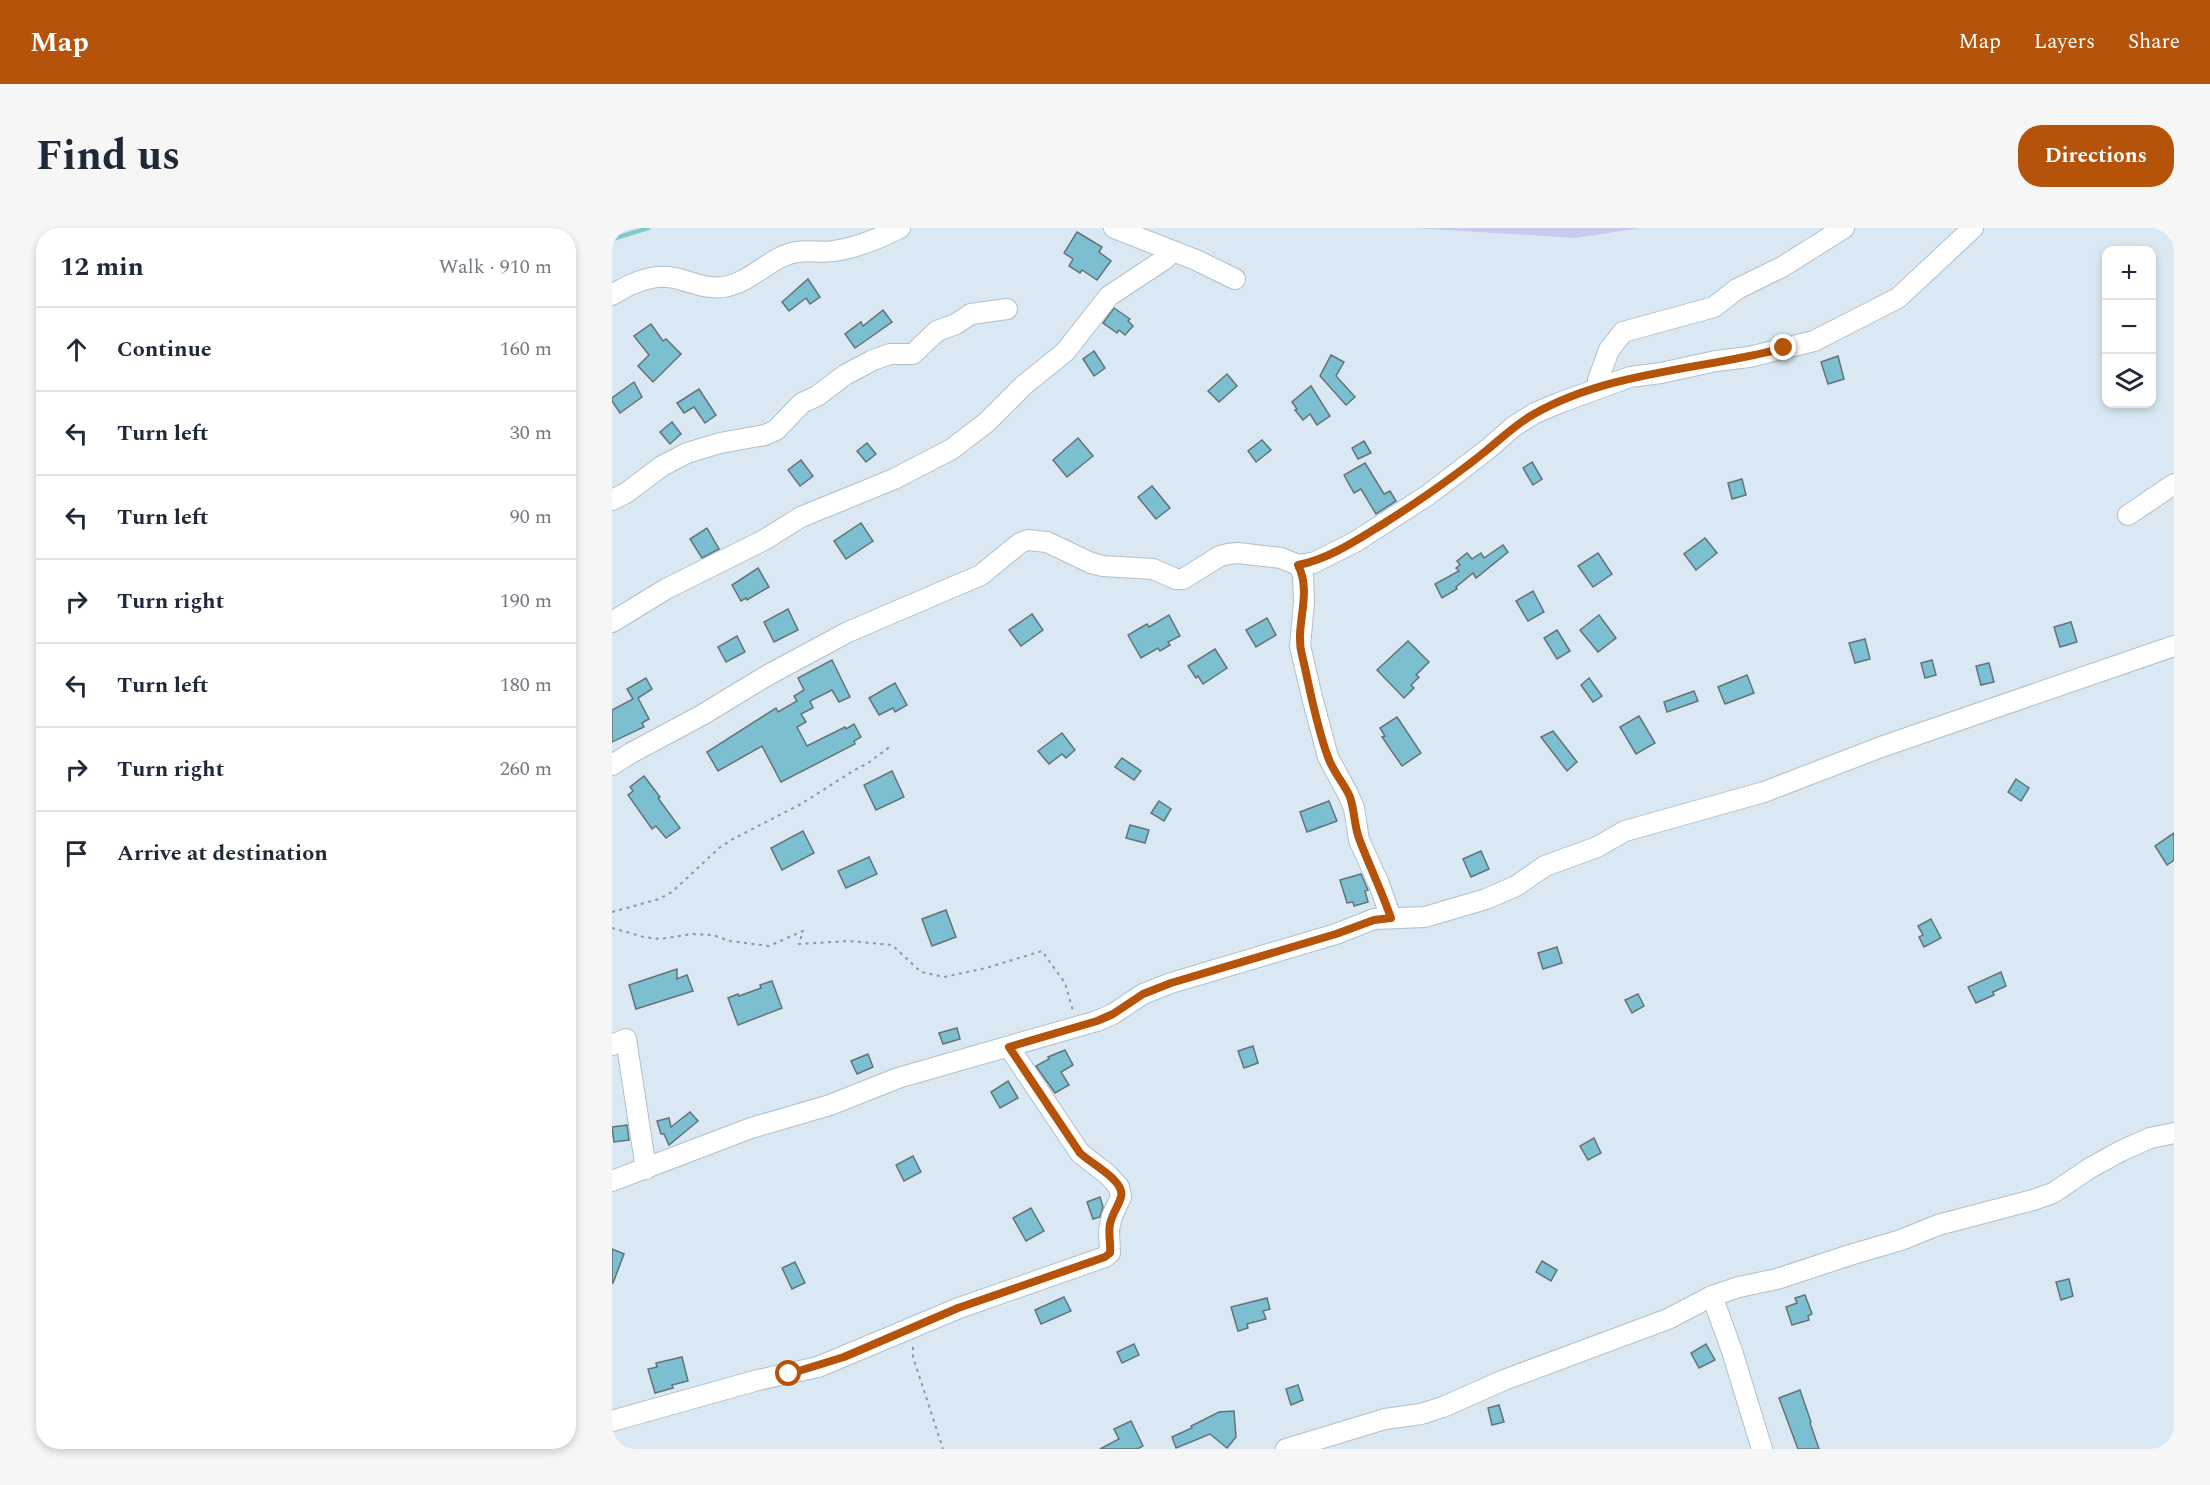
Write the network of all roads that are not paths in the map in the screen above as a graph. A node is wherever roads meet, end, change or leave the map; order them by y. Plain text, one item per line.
1 (900, 228) edge
2 (1114, 228) edge
3 (1844, 228) edge
4 (1974, 228) edge
5 (1173, 251) junction
6 (1235, 279) dead end
7 (612, 295) edge
8 (1007, 309) dead end
9 (1598, 388) junction
10 (2174, 484) edge
11 (612, 500) edge
12 (2128, 514) dead end
13 (1298, 565) junction
14 (612, 622) edge
15 (2174, 646) edge
16 (612, 765) edge
17 (1391, 918) junction
18 (612, 1045) edge
19 (1009, 1047) junction
20 (2174, 1133) edge
21 (646, 1169) junction
22 (612, 1181) edge
23 (1712, 1296) junction
24 (612, 1421) edge
25 (1286, 1449) edge
26 (1762, 1449) edge

1 - 7 street
2 - 5 street
3 - 9 street
4 - 9 street
5 - 6 street
5 - 14 street
8 - 11 street
9 - 13 street
10 - 12 street
13 - 16 street
13 - 17 street
15 - 17 street
17 - 19 street
18 - 21 street
19 - 21 street
19 - 24 street
20 - 23 street
21 - 22 street
23 - 25 street
23 - 26 street

